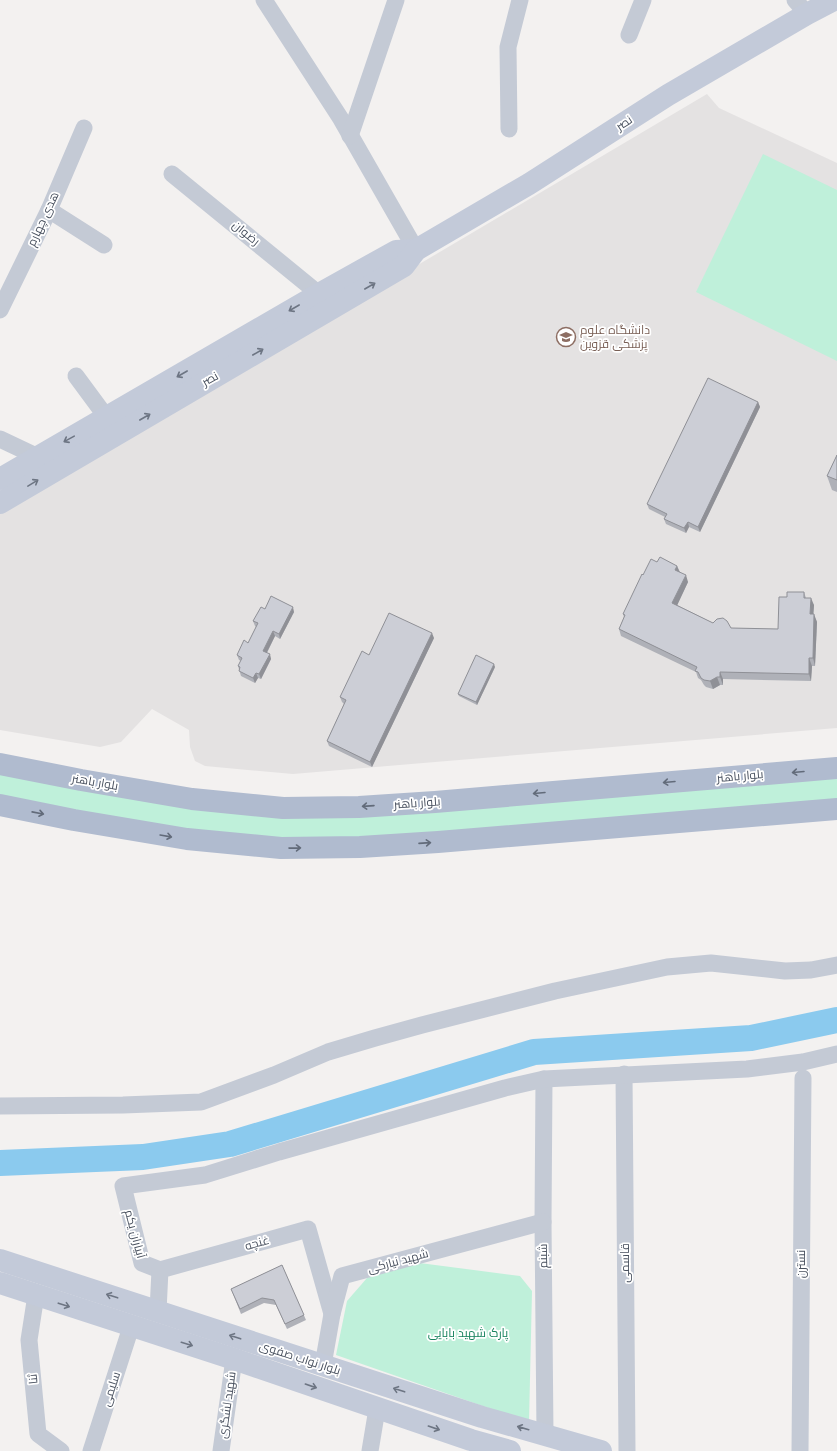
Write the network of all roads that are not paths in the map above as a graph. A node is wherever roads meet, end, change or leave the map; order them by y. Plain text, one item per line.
1 (264, 0) edge
2 (396, 0) edge
3 (520, 0) edge
4 (643, 0) edge
5 (834, 0) edge
6 (801, 7) edge
7 (629, 35) dead end
8 (84, 128) dead end
9 (509, 129) dead end
10 (350, 136) junction
11 (172, 174) dead end
12 (49, 210) junction
13 (104, 245) dead end
14 (416, 250) junction
15 (319, 294) junction
16 (0, 310) edge
17 (76, 376) dead end
18 (107, 418) junction
19 (0, 439) edge
20 (38, 457) junction
21 (0, 480) edge
22 (0, 503) edge
23 (0, 764) edge
24 (837, 768) edge
25 (0, 805) edge
26 (837, 809) edge
27 (837, 965) edge
28 (837, 1054) edge
29 (624, 1074) junction
30 (803, 1078) dead end
31 (544, 1079) junction
32 (0, 1106) edge
33 (543, 1222) junction
34 (0, 1260) edge
35 (160, 1270) junction
36 (0, 1283) edge
37 (36, 1296) junction
38 (158, 1311) junction
39 (332, 1314) junction
40 (131, 1327) junction
41 (234, 1359) junction
42 (323, 1365) junction
43 (378, 1409) junction
44 (482, 1417) junction
45 (545, 1434) junction
46 (471, 1440) junction
47 (61, 1451) edge
48 (91, 1451) edge
49 (221, 1451) edge
50 (370, 1451) edge
51 (510, 1451) edge
52 (601, 1451) edge
53 (627, 1451) edge
54 (800, 1451) edge

1 - 10 street
2 - 10 street
3 - 9 street
4 - 7 street
5 - 6 street, نصر
6 - 14 street, نصر
8 - 12 street, هدی چهارم
10 - 14 street
11 - 15 street, رضوان
12 - 13 street
12 - 16 street, هدی چهارم
14 - 15 street, نصر
22 -> 14 street, نصر
15 -> 18 street, نصر
17 - 18 street
18 -> 20 street, نصر
19 - 20 street
20 - 21 street, نصر
24 -> 23 main road, بلوار باهنر
25 -> 26 main road
27 - 32 street
28 - 29 street
29 - 31 street
29 - 53 street, قاسمی
30 - 54 street, نسترن
31 - 33 street, شبنم
31 - 35 street, آبیاران یکم
33 - 39 street, شهید نیارکی
33 - 45 street, شبنم
38 -> 34 street, بلوار نواب صفوی
35 - 38 street
35 - 39 street, غنچه
36 - 37 street, بلوار نواب صفوی
37 -> 40 street, بلوار نواب صفوی
37 - 47 street, ثنا
42 -> 38 street, بلوار نواب صفوی
39 - 42 street, شهید نیارکی
40 -> 41 street, بلوار نواب صفوی
40 - 48 street, سلیمی
41 -> 43 street, بلوار نواب صفوی
41 - 49 street, شهید لشگری
44 -> 42 street, بلوار نواب صفوی
43 -> 46 street, بلوار نواب صفوی
43 - 50 street
45 -> 44 street, بلوار نواب صفوی
44 - 46 street
45 - 52 street, بلوار نواب صفوی
46 - 51 street, بلوار نواب صفوی

